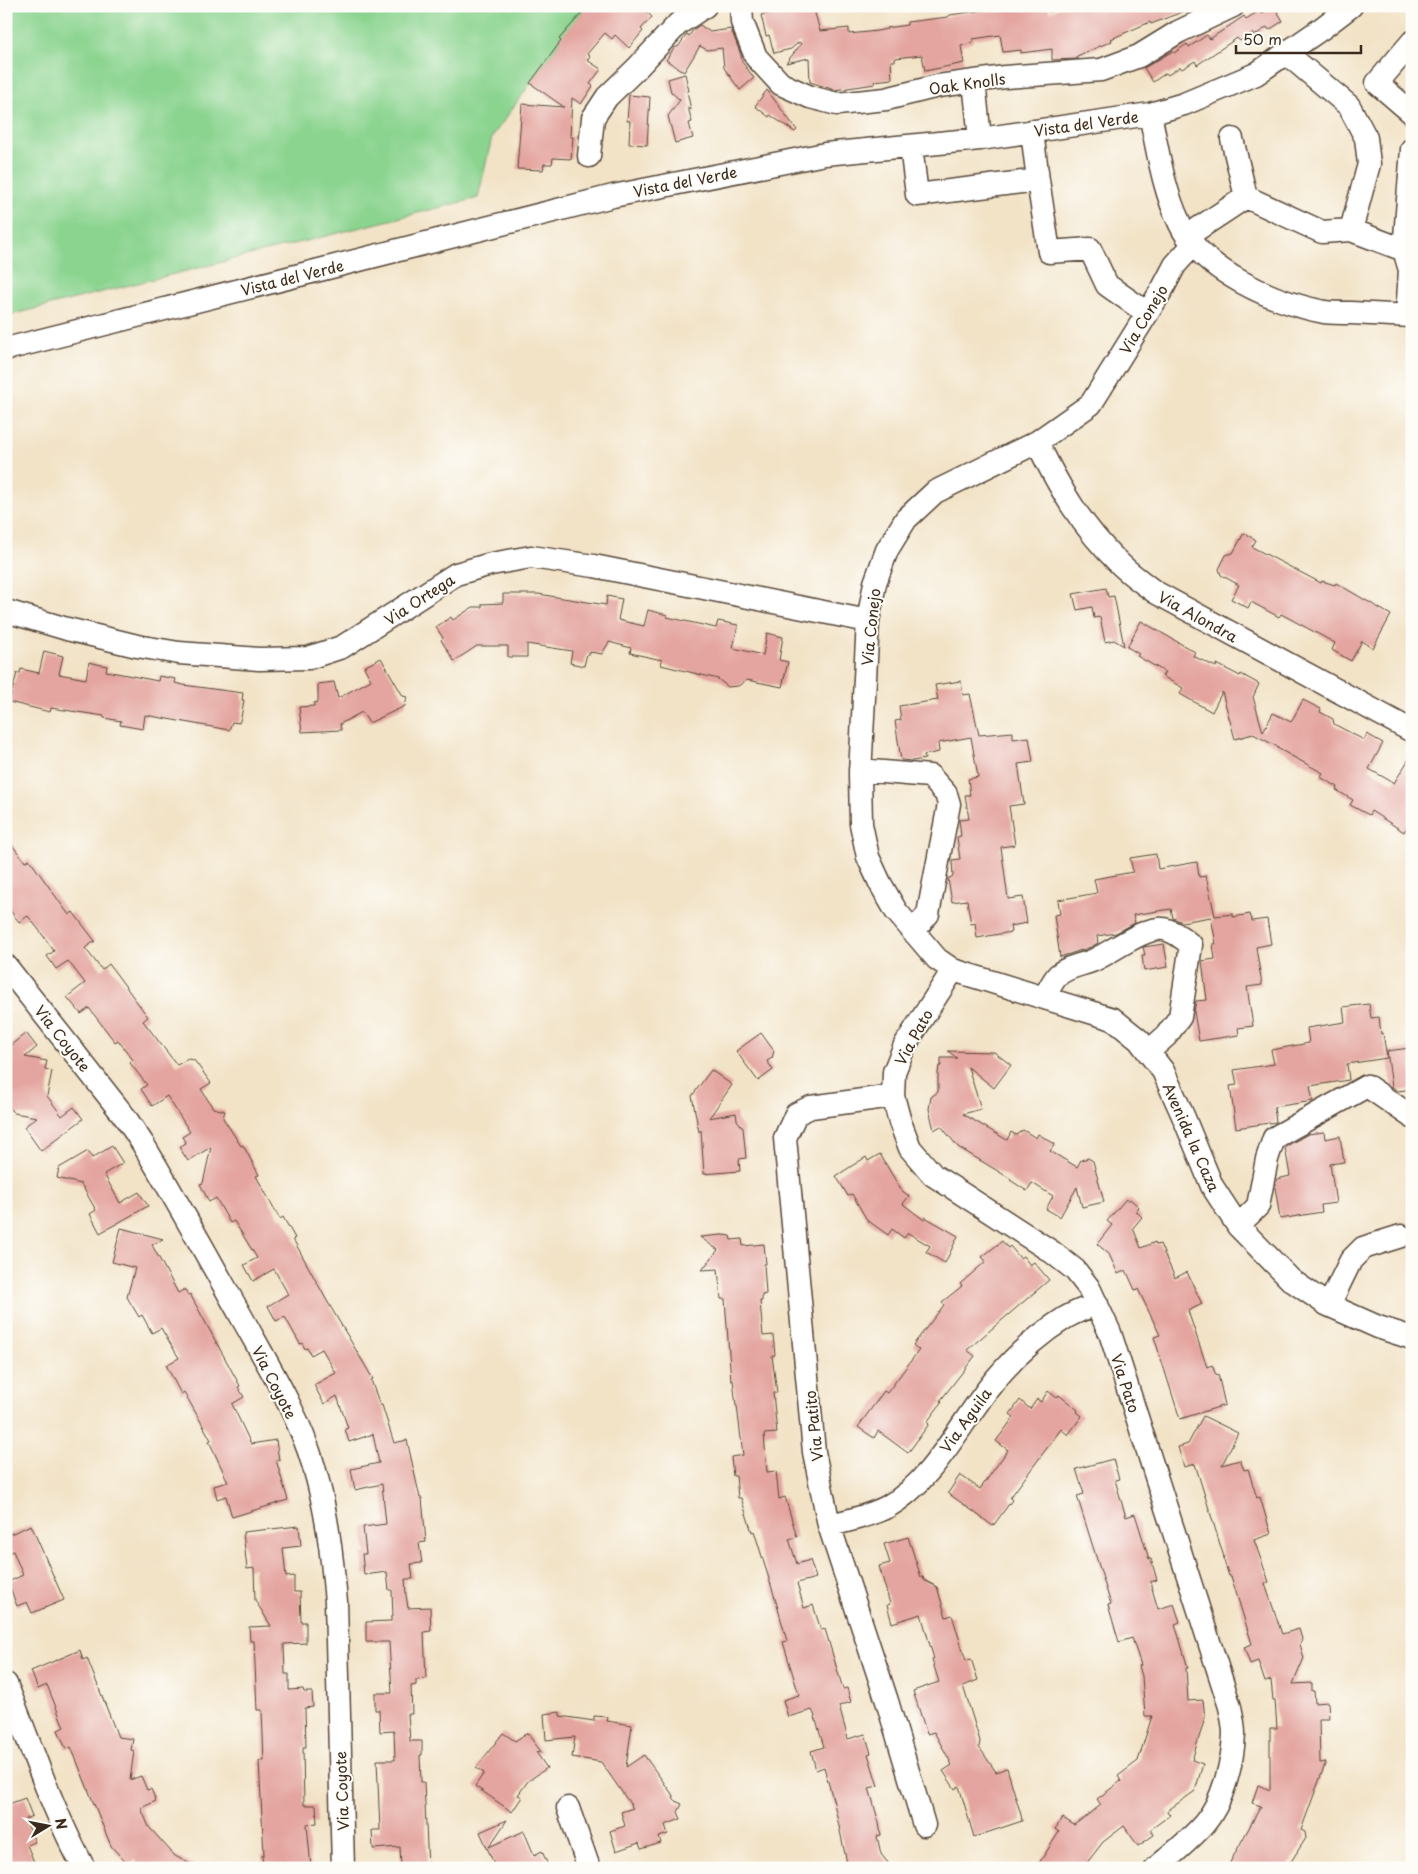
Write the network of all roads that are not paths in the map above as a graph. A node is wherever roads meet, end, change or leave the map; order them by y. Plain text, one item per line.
1 (705, 6) edge
2 (741, 6) edge
3 (1351, 6) edge
4 (1227, 8) edge
5 (1412, 42) edge
6 (1286, 53) junction
7 (974, 81) junction
8 (1412, 113) edge
9 (1150, 114) junction
10 (1032, 131) junction
11 (980, 139) junction
12 (1232, 139) dead end
13 (910, 146) junction
14 (1412, 149) edge
15 (589, 156) dead end
16 (1038, 180) junction
17 (1246, 197) junction
18 (1351, 230) junction
19 (1190, 241) junction
20 (1404, 250) junction
21 (1148, 313) junction
22 (1410, 316) edge
23 (6, 350) edge
24 (1037, 442) junction
25 (6, 611) edge
26 (868, 621) junction
27 (1412, 731) edge
28 (860, 770) junction
29 (913, 932) junction
30 (6, 966) edge
31 (953, 970) junction
32 (1044, 998) junction
33 (1148, 1052) junction
34 (893, 1096) junction
35 (1412, 1117) edge
36 (1238, 1226) junction
37 (1401, 1236) dead end
38 (1097, 1304) junction
39 (1329, 1305) junction
40 (1412, 1338) edge
41 (829, 1525) junction
42 (6, 1684) edge
43 (568, 1808) dead end
44 (924, 1825) dead end
45 (84, 1868) edge
46 (343, 1868) edge
47 (589, 1868) edge
48 (1156, 1868) edge

1 - 15 street
2 - 7 street, Oak Knolls
3 - 6 street, Vista del Verde
4 - 7 street, Oak Knolls
5 - 8 street
6 - 9 street, Vista del Verde
6 - 18 street
7 - 11 street
9 - 10 street, Vista del Verde
9 - 19 street
10 - 11 street, Vista del Verde
10 - 16 street
11 - 13 street, Vista del Verde
12 - 17 street
13 - 16 street
13 - 23 street, Vista del Verde
14 - 20 street
16 - 21 street
17 - 18 street
17 - 19 street, Via Conejo
18 - 20 street
19 - 21 street, Via Conejo
19 - 22 street
20 - 22 street
21 - 24 street, Via Conejo
24 - 26 street, Via Conejo
24 - 27 street, Via Alondra
25 - 26 street, Via Ortega
26 - 28 street, Via Conejo
28 - 29 street, Via Conejo
28 - 29 street
29 - 31 street, Via Conejo
30 - 46 street, Via Coyote
31 - 32 street, Avenida la Caza
31 - 34 street, Via Pato
32 - 33 street, Avenida la Caza
32 - 33 street
33 - 36 street, Avenida la Caza
34 - 38 street, Via Pato
34 - 41 street, Via Patito
35 - 36 street
36 - 39 street, Avenida la Caza
37 - 39 street
38 - 41 street, Via Aguila
38 - 48 street, Via Pato
39 - 40 street, Avenida la Caza
41 - 44 street, Via Patito
42 - 45 street
43 - 47 street

